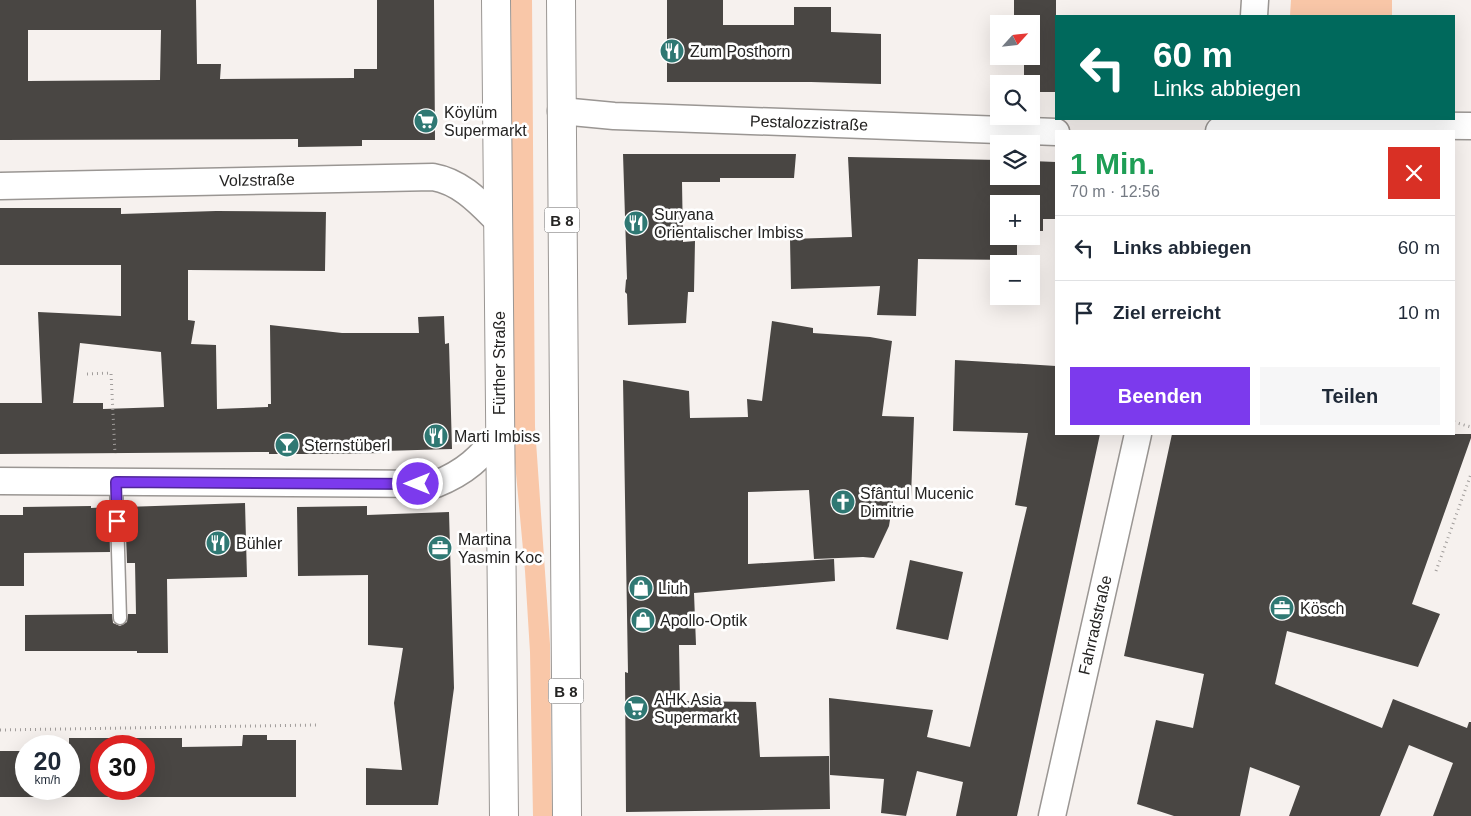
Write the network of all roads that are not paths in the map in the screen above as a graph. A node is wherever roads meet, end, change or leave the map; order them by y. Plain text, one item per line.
1 (496, 0) edge
2 (561, 0) edge
3 (1255, 0) edge
4 (1254, 15) edge
5 (562, 111) junction
6 (1248, 121) edge
7 (1471, 126) edge
8 (1222, 130) edge
9 (1055, 132) edge
10 (0, 186) edge
11 (498, 221) junction
12 (500, 433) junction
13 (1138, 435) edge
14 (0, 481) edge
15 (116, 482) junction
16 (120, 618) dead end
17 (504, 816) edge
18 (567, 816) edge
19 (1052, 816) edge

1 - 11 main road, Fürther Straße
2 - 5 main road, B 8
3 - 4 street
5 - 9 street, Pestalozzistraße
5 - 18 main road, B 8
6 - 7 street
6 - 8 street
10 - 11 street, Volzstraße
11 - 12 main road, Fürther Straße
12 - 15 street
12 - 17 main road, Fürther Straße
13 - 19 street, Fahrradstraße
14 - 15 street
15 - 16 lane

